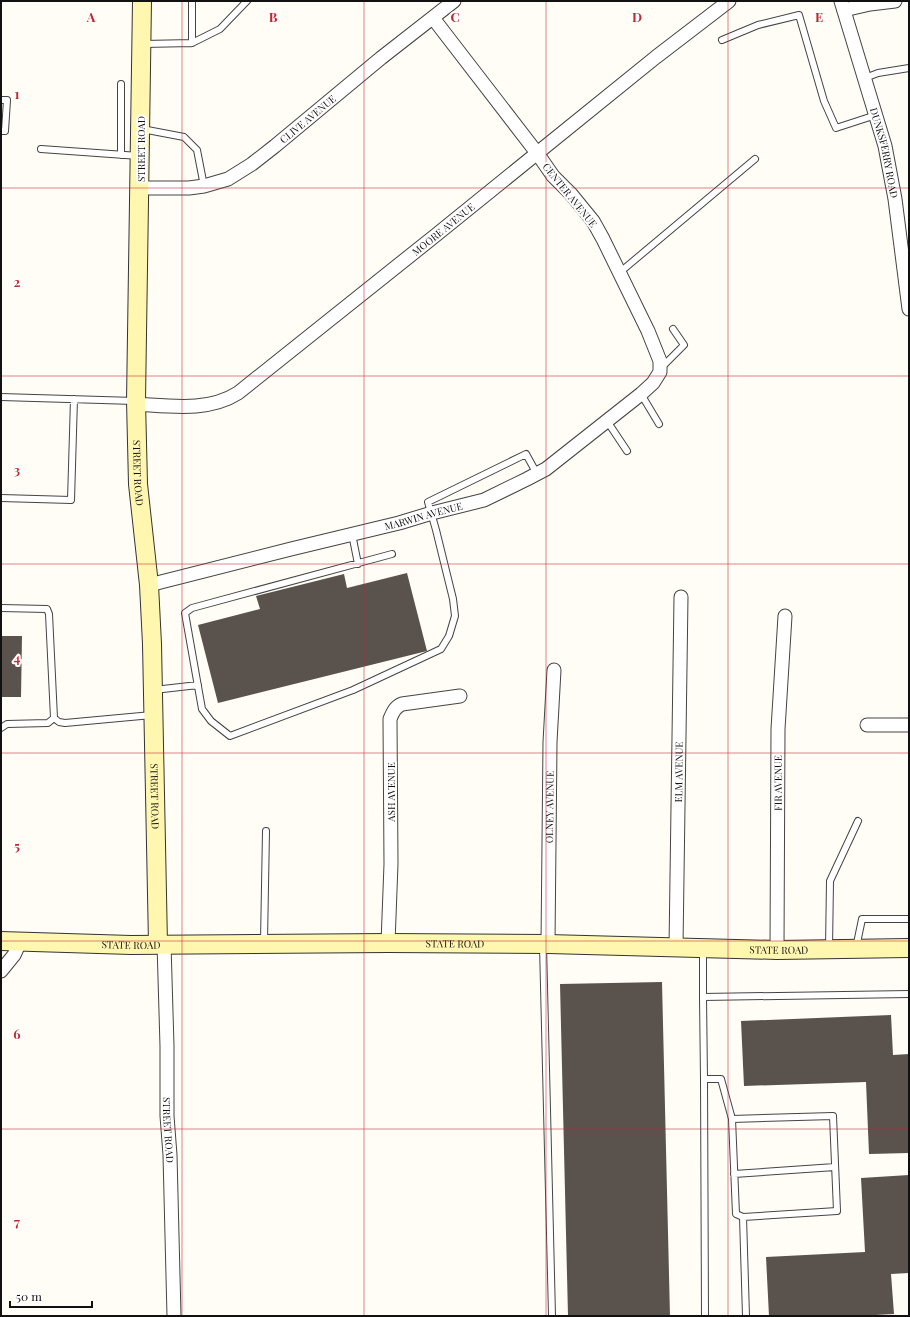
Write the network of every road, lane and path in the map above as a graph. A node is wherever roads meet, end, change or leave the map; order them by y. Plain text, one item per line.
1 (142, 1) edge
2 (192, 1) edge
3 (247, 1) edge
4 (454, 1) edge
5 (729, 1) edge
6 (895, 1) edge
7 (842, 5) edge
8 (433, 18) junction
9 (722, 40) dead end
10 (192, 43) junction
11 (142, 44) junction
12 (909, 68) edge
13 (865, 78) junction
14 (122, 84) dead end
15 (1, 100) edge
16 (876, 115) junction
17 (141, 129) junction
18 (1, 131) edge
19 (41, 149) dead end
20 (537, 153) junction
21 (122, 155) junction
22 (141, 156) junction
23 (755, 159) dead end
24 (204, 186) junction
25 (140, 188) junction
26 (619, 273) junction
27 (909, 309) edge
28 (673, 329) dead end
29 (660, 370) junction
30 (641, 394) junction
31 (1, 397) edge
32 (74, 399) junction
33 (136, 403) junction
34 (607, 421) junction
35 (658, 424) dead end
36 (627, 451) dead end
37 (537, 474) junction
38 (1, 498) edge
39 (432, 513) junction
40 (352, 534) junction
41 (392, 554) dead end
42 (358, 564) junction
43 (149, 585) junction
44 (681, 597) dead end
45 (1, 608) edge
46 (785, 616) dead end
47 (554, 670) dead end
48 (198, 686) junction
49 (153, 690) junction
50 (460, 696) dead end
51 (153, 715) junction
52 (54, 718) junction
53 (867, 725) dead end
54 (909, 725) edge
55 (1, 728) edge
56 (858, 821) dead end
57 (266, 831) dead end
58 (909, 920) edge
59 (1, 941) edge
60 (20, 942) junction
61 (264, 943) junction
62 (388, 943) junction
63 (161, 944) junction
64 (546, 944) junction
65 (676, 947) junction
66 (703, 948) junction
67 (909, 948) edge
68 (856, 949) junction
69 (777, 950) junction
70 (828, 950) junction
71 (1, 971) edge
72 (909, 994) edge
73 (704, 997) junction
74 (704, 1078) junction
75 (732, 1120) junction
76 (835, 1167) junction
77 (734, 1174) junction
78 (743, 1217) junction
79 (174, 1316) edge
80 (552, 1316) edge
81 (705, 1316) edge
82 (746, 1316) edge

1 - 11 main road, STREET ROAD
2 - 10 lane
3 - 10 lane
4 - 8 street, CLIVE AVENUE
5 - 20 street, MOORE AVENUE
6 - 7 street
7 - 13 street, DUNKSFERRY ROAD
8 - 20 street, CENTER AVENUE
8 - 24 street, CLIVE AVENUE
9 - 16 lane
10 - 11 lane
11 - 17 main road, STREET ROAD
12 - 13 lane
13 - 16 street, DUNKSFERRY ROAD
14 - 21 lane
15 - 18 lane
16 - 27 street, DUNKSFERRY ROAD
17 - 22 main road, STREET ROAD
17 - 24 lane
19 - 21 lane
20 - 26 street, CENTER AVENUE
20 - 33 street, MOORE AVENUE
21 - 22 lane
22 - 25 main road, STREET ROAD
23 - 26 lane
24 - 25 street, CLIVE AVENUE
25 - 33 main road, STREET ROAD
26 - 29 street, CENTER AVENUE
28 - 29 lane
29 - 30 street, MARWIN AVENUE
30 - 34 street, MARWIN AVENUE
30 - 35 lane
31 - 32 lane
32 - 33 lane
32 - 38 lane
33 - 43 main road, STREET ROAD
34 - 36 lane
34 - 37 street, MARWIN AVENUE
37 - 39 street, MARWIN AVENUE
37 - 39 lane
39 - 40 street, MARWIN AVENUE
39 - 48 lane
40 - 42 lane
40 - 43 street, MARWIN AVENUE
41 - 42 lane
42 - 48 lane
43 - 49 main road, STREET ROAD
44 - 65 street, ELM AVENUE
45 - 52 lane
46 - 69 street, FIR AVENUE
47 - 64 street, OLNEY AVENUE
48 - 49 lane
49 - 51 main road, STREET ROAD
50 - 62 street, ASH AVENUE
51 - 52 lane
51 - 63 main road, STREET ROAD
52 - 55 lane
53 - 54 street
56 - 70 lane
57 - 61 lane
58 - 68 lane
59 - 60 main road, STATE ROAD
60 - 63 main road, STATE ROAD
60 - 71 street
61 - 62 main road, STATE ROAD
61 - 63 main road, STATE ROAD
62 - 64 main road, STATE ROAD
63 - 79 street, STREET ROAD
64 - 65 main road, STATE ROAD
64 - 80 lane
65 - 66 main road, STATE ROAD
66 - 69 main road, STATE ROAD
66 - 73 lane
67 - 68 main road, STATE ROAD
68 - 70 main road, STATE ROAD
69 - 70 main road, STATE ROAD
72 - 73 lane
73 - 74 lane
74 - 75 lane
74 - 81 lane
75 - 76 lane
75 - 77 lane
76 - 77 lane
76 - 78 lane
77 - 78 lane
78 - 82 lane

